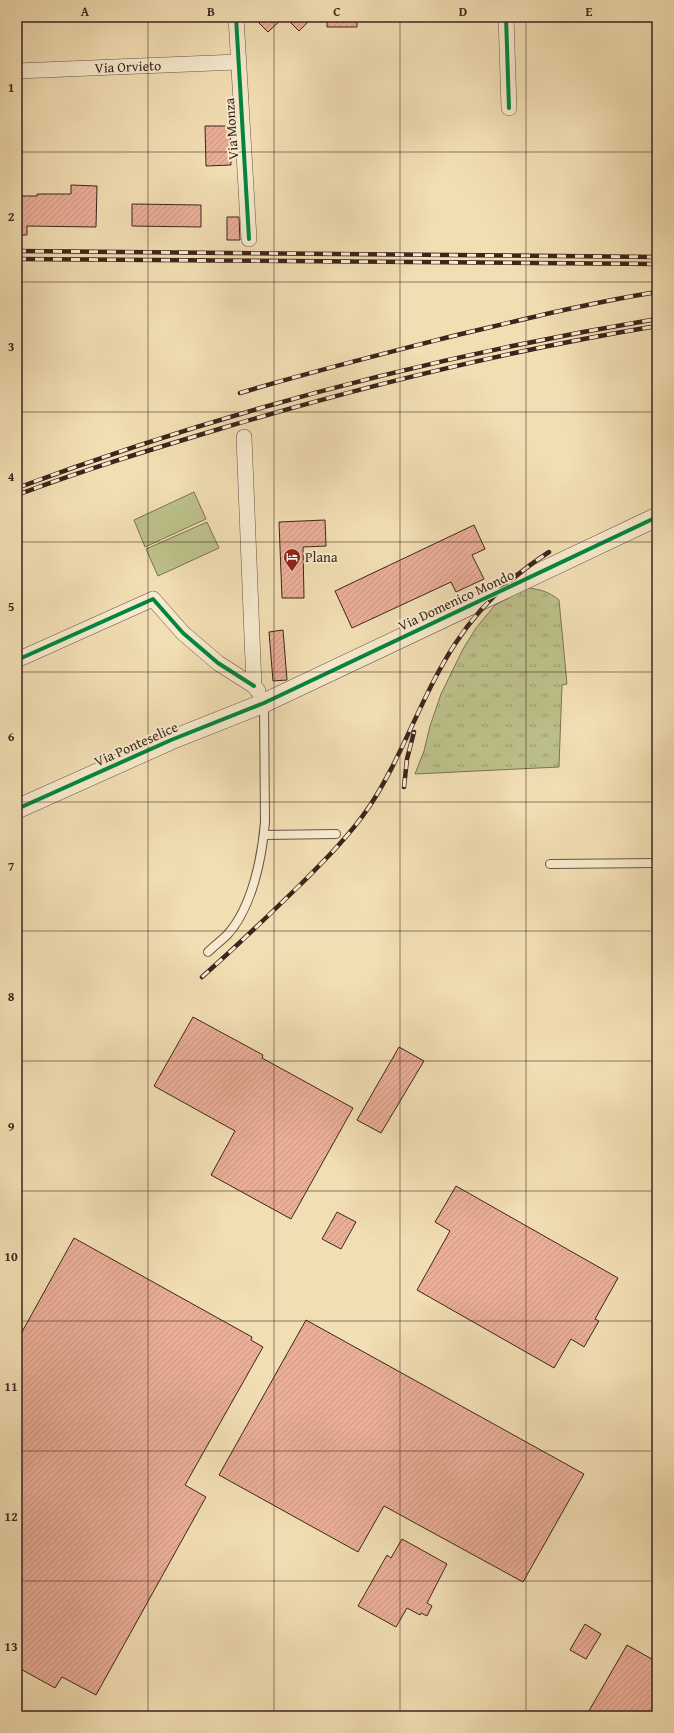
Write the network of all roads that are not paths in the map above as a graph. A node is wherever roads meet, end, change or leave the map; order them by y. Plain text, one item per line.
1 (236, 17) edge
2 (506, 17) edge
3 (238, 62) junction
4 (17, 71) edge
5 (509, 108) dead end
6 (249, 239) dead end
7 (244, 437) dead end
8 (657, 517) edge
9 (17, 660) edge
10 (254, 686) junction
11 (264, 703) junction
12 (17, 809) edge
13 (336, 834) dead end
14 (264, 835) junction
15 (657, 863) edge
16 (550, 864) dead end
17 (208, 952) dead end

1 - 3 street, Via Monza
2 - 5 street
3 - 4 street, Via Orvieto
3 - 6 street, Via Monza
7 - 10 street
8 - 11 street, Via Domenico Mondo
9 - 10 street
10 - 11 street
11 - 12 street, Via Ponteselice
11 - 14 lane
13 - 14 lane
14 - 17 lane
15 - 16 lane

